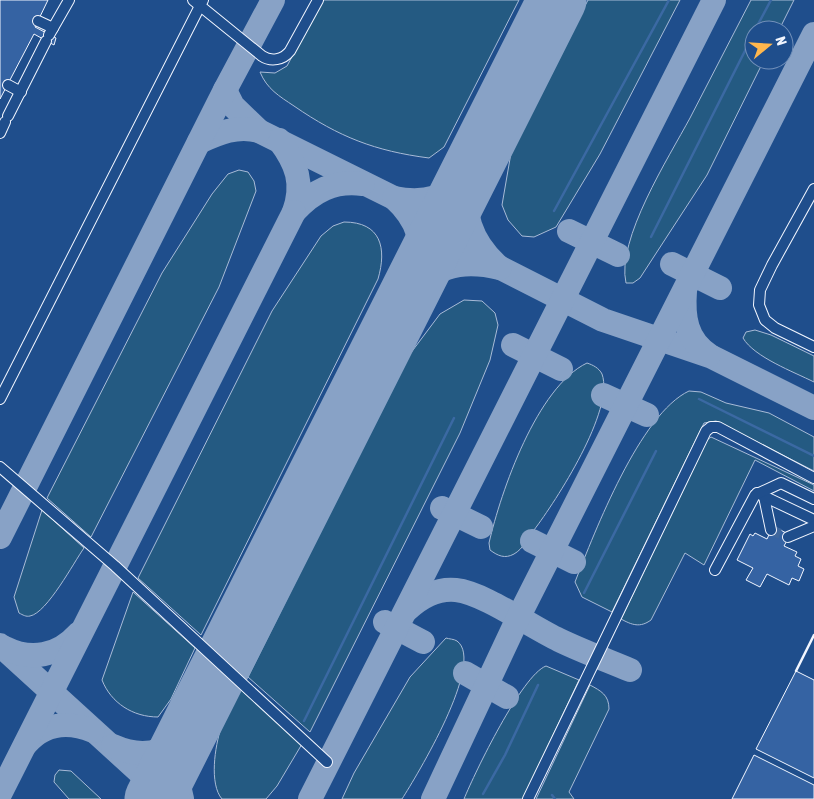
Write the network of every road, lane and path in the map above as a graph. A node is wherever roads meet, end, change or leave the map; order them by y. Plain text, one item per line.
1 (69, 0) edge
2 (318, 0) edge
3 (199, 2) edge
4 (38, 21) dead end
5 (50, 35) junction
6 (8, 85) dead end
7 (21, 92) junction
8 (0, 133) edge
9 (814, 189) edge
10 (814, 347) edge
11 (0, 399) edge
12 (0, 467) edge
13 (814, 478) edge
14 (762, 492) junction
15 (814, 500) edge
16 (814, 520) edge
17 (814, 526) edge
18 (771, 530) dead end
19 (788, 537) dead end
20 (715, 570) dead end
21 (327, 762) dead end
22 (528, 799) edge

1 - 5 lane
2 - 3 lane
3 - 11 lane
4 - 5 lane
5 - 7 lane
6 - 7 lane
7 - 8 lane
9 - 10 lane
12 - 21 lane
13 - 22 lane
14 - 15 lane
14 - 16 lane
14 - 18 lane
14 - 20 lane
17 - 19 lane

